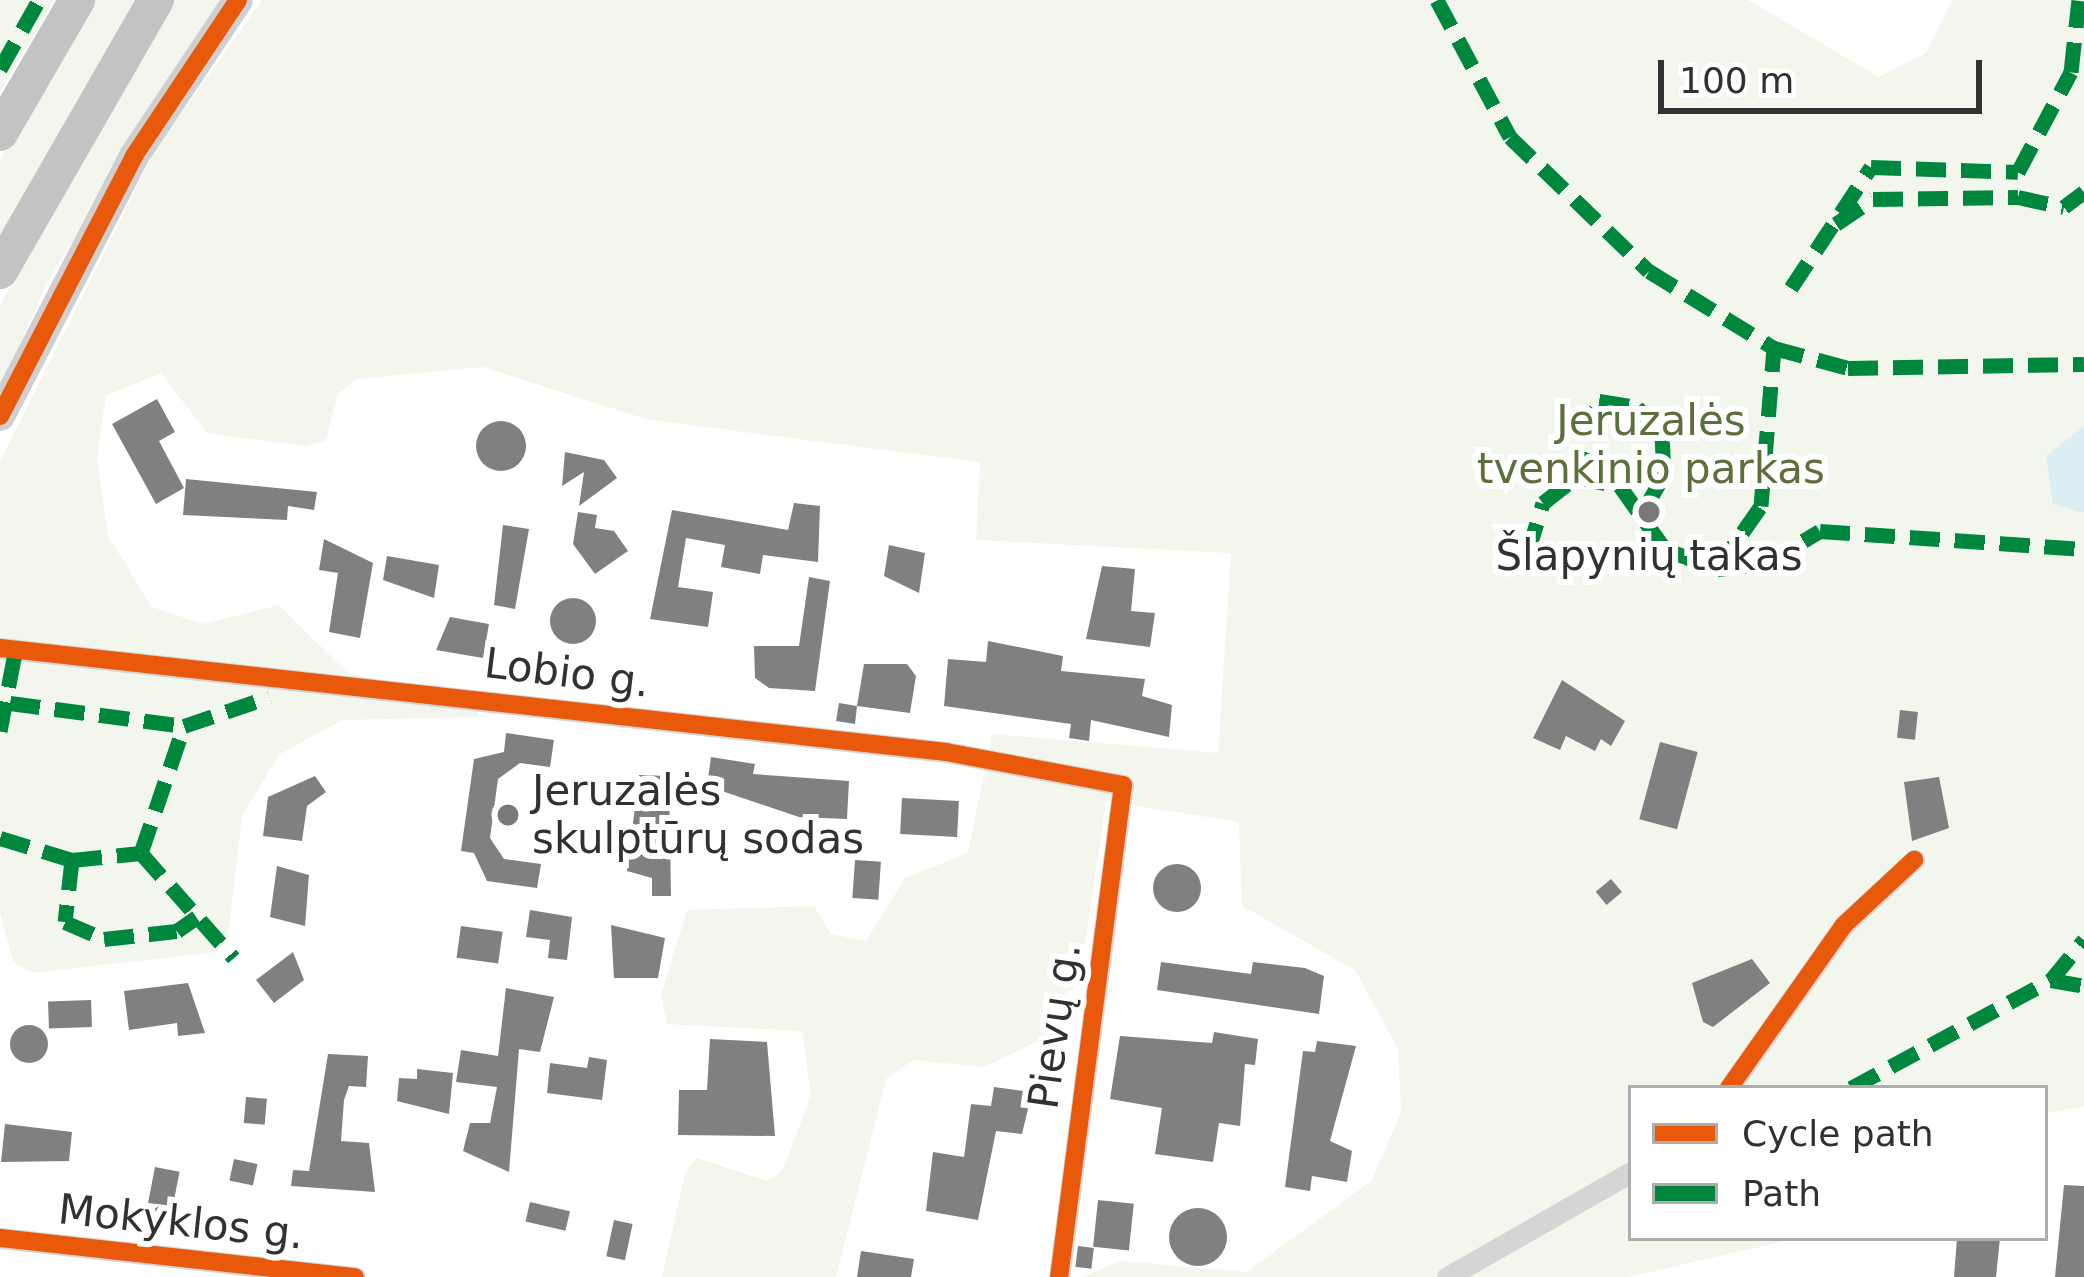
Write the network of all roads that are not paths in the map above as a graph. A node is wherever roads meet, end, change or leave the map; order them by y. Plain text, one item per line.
1 (77, 0) edge
2 (156, 0) edge
3 (238, 0) edge
4 (0, 133) edge
5 (0, 271) edge
6 (0, 416) edge
7 (0, 648) edge
8 (1123, 785) joint
9 (1914, 860) dead end
10 (1731, 1085) edge
11 (1628, 1174) edge
12 (0, 1238) edge
13 (355, 1277) edge
14 (1059, 1277) edge
15 (1447, 1277) edge

1 - 4 highway
2 - 5 highway
3 - 6 street
7 - 8 street, Lobio g.
8 - 14 street, Pievų g.
9 - 10 street
11 - 15 street
12 - 13 street, Mokyklos g.

